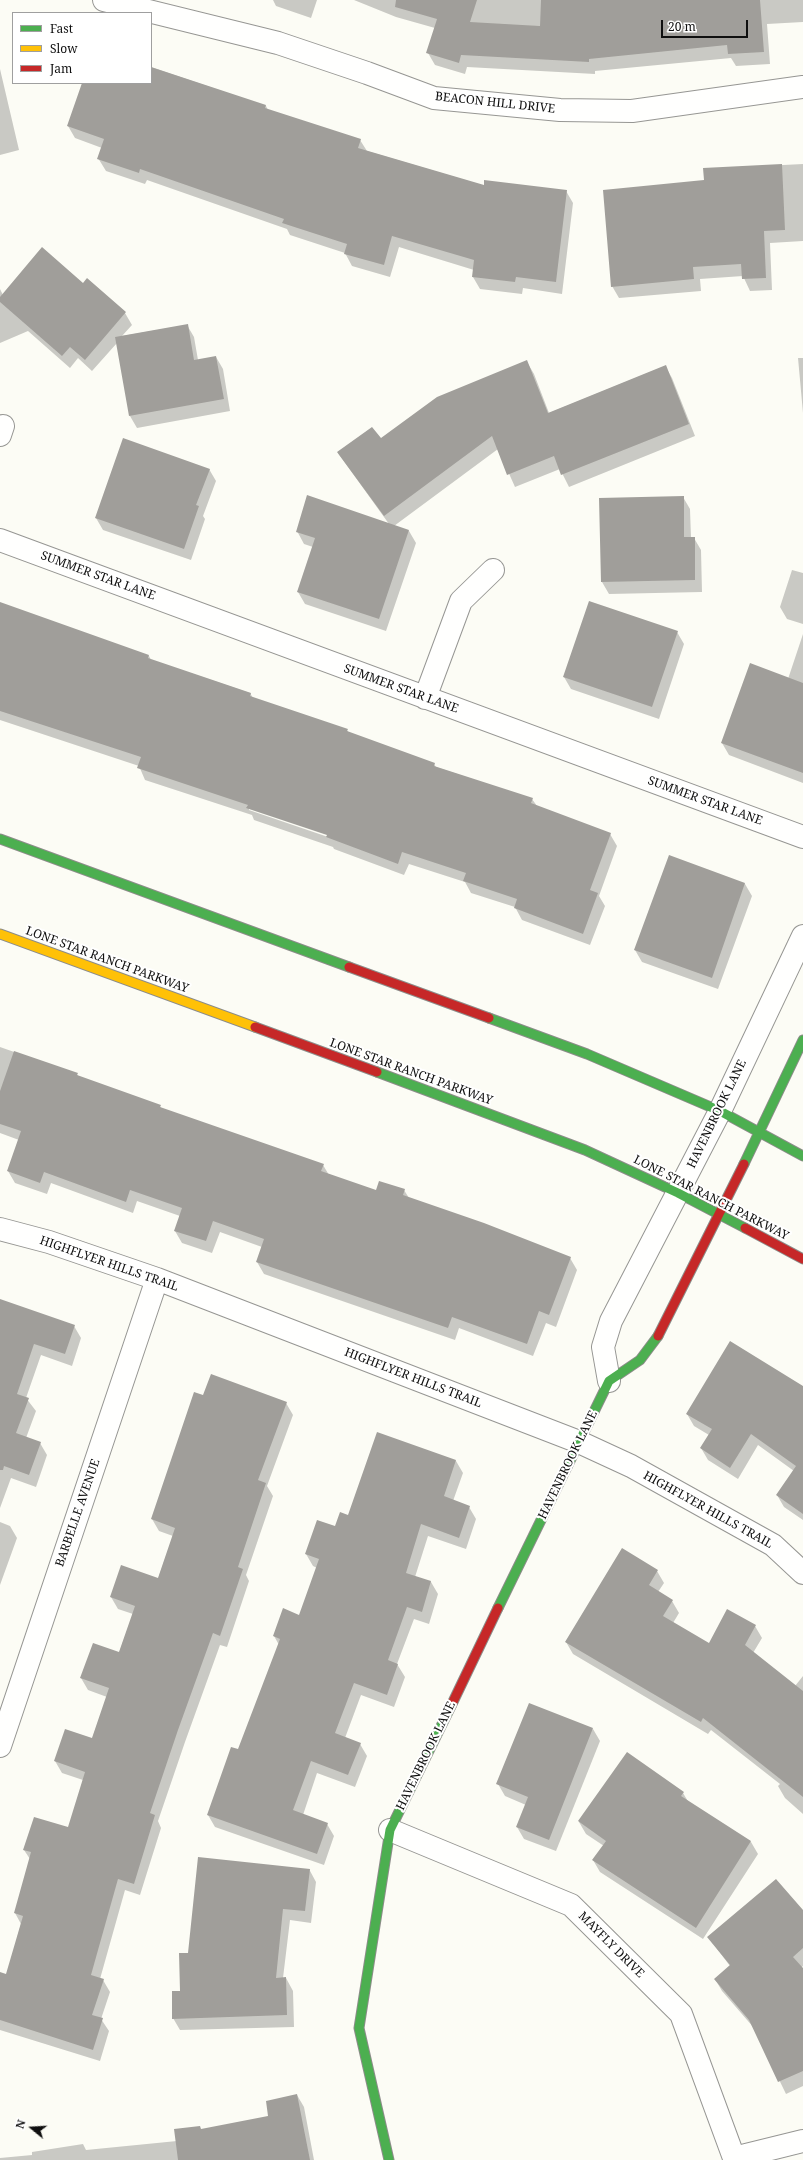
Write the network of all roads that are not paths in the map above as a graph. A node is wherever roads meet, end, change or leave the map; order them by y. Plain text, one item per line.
1 (104, 0) edge
2 (803, 87) edge
3 (0, 540) edge
4 (493, 570) dead end
5 (426, 698) junction
6 (803, 837) edge
7 (0, 839) edge
8 (0, 934) edge
9 (803, 936) edge
10 (803, 1040) edge
11 (720, 1111) junction
12 (760, 1132) junction
13 (803, 1156) edge
14 (678, 1193) junction
15 (718, 1215) junction
16 (0, 1229) edge
17 (803, 1259) edge
18 (156, 1280) junction
19 (609, 1381) junction
20 (579, 1442) junction
21 (803, 1573) edge
22 (0, 1746) edge
23 (390, 1830) junction
24 (803, 2141) edge
25 (389, 2160) edge

1 - 2 street, BEACON HILL DRIVE
3 - 5 street, SUMMER STAR LANE
4 - 5 street
5 - 6 street, SUMMER STAR LANE
7 - 11 main road
8 - 14 main road, LONE STAR RANCH PARKWAY
9 - 11 street, HAVENBROOK LANE
10 - 12 main road, HAVENBROOK LANE
11 - 12 main road
11 - 14 street, HAVENBROOK LANE
12 - 13 main road
12 - 15 main road, HAVENBROOK LANE
14 - 15 main road, LONE STAR RANCH PARKWAY
14 - 19 street, HAVENBROOK LANE
15 - 17 main road, LONE STAR RANCH PARKWAY
15 - 19 main road, HAVENBROOK LANE
16 - 18 street, HIGHFLYER HILLS TRAIL
18 - 20 street, HIGHFLYER HILLS TRAIL
18 - 22 street, BARBELLE AVENUE
19 - 20 main road, HAVENBROOK LANE
20 - 21 street, HIGHFLYER HILLS TRAIL
20 - 23 main road, HAVENBROOK LANE
23 - 24 street, MAYFLY DRIVE
23 - 25 main road, HAVENBROOK LANE

